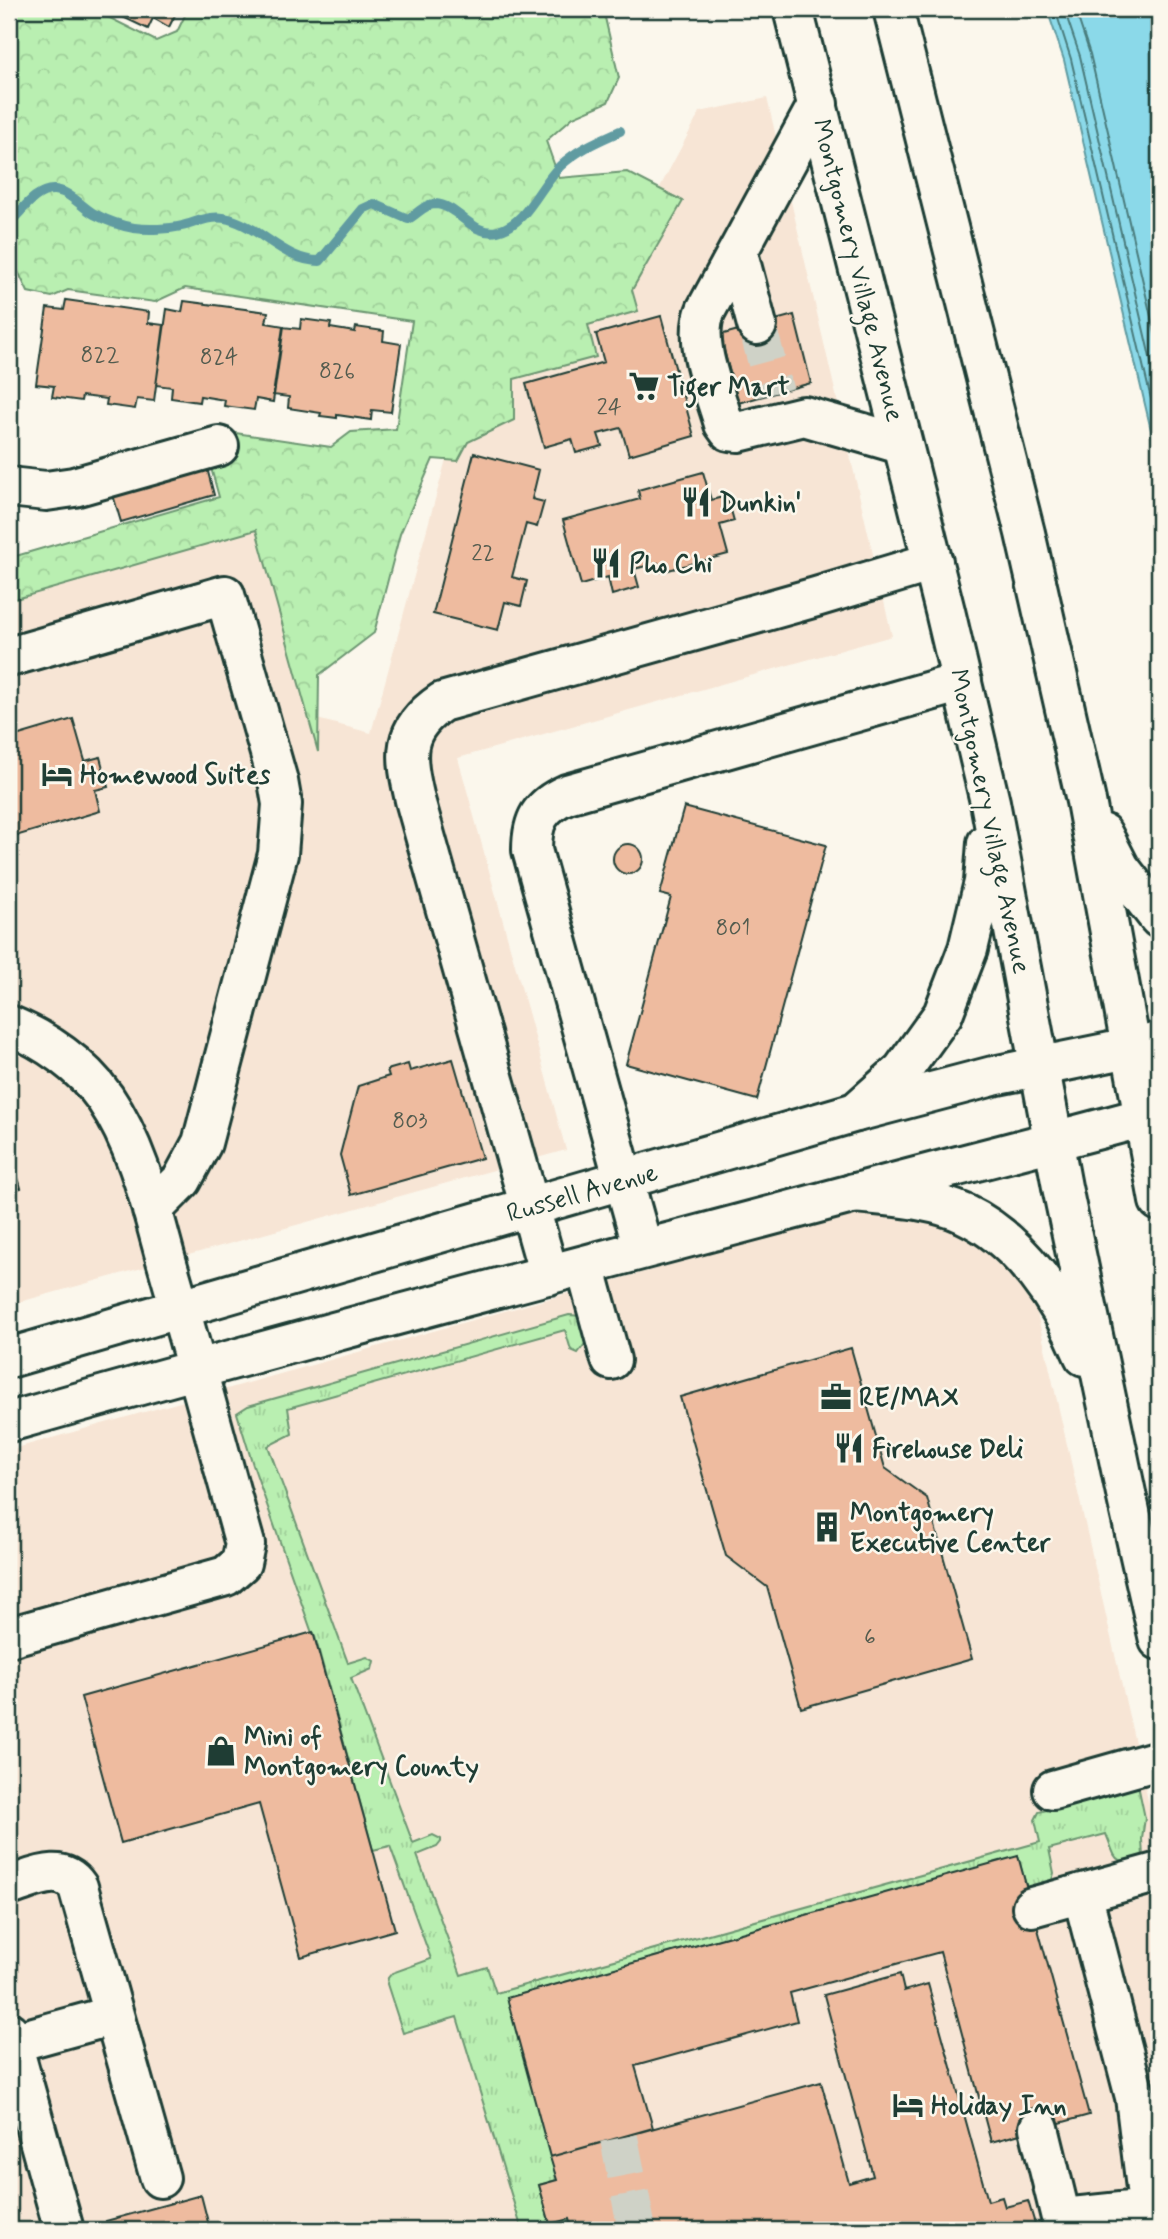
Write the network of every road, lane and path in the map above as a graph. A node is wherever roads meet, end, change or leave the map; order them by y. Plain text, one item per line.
1 (793, 9) edge
2 (893, 9) edge
3 (818, 104) junction
4 (738, 253) junction
5 (757, 325) tunnel mouth
6 (901, 443) junction
7 (219, 446) dead end
8 (9, 486) edge
9 (933, 562) junction
10 (9, 657) edge
11 (962, 682) junction
12 (1086, 801) junction
13 (990, 802) junction
14 (1159, 918) edge
15 (9, 1025) edge
16 (1145, 1045) edge
17 (1039, 1067) junction
18 (856, 1112) junction
19 (1151, 1115) edge
20 (1055, 1142) junction
21 (624, 1180) junction
22 (854, 1193) junction
23 (1159, 1200) edge
24 (529, 1206) junction
25 (152, 1210) junction
26 (643, 1249) junction
27 (585, 1265) junction
28 (549, 1275) junction
29 (180, 1308) junction
30 (9, 1358) edge
31 (611, 1360) dead end
32 (197, 1368) junction
33 (1110, 1417) junction
34 (9, 1422) edge
35 (9, 1637) edge
36 (1159, 1640) edge
37 (1159, 1759) edge
38 (1053, 1790) dead end
39 (1159, 1872) edge
40 (9, 1886) edge
41 (1082, 1893) junction
42 (1032, 1907) dead end
43 (114, 2015) junction
44 (10, 2038) edge
45 (1039, 2128) dead end
46 (160, 2178) dead end
47 (1150, 2220) edge
48 (1064, 2224) edge
49 (64, 2230) edge

1 - 3 main road, Montgomery Village Avenue
2 - 12 main road
3 - 4 main road
3 - 6 main road, Montgomery Village Avenue
4 - 5 main road
4 - 6 main road
6 - 9 main road, Montgomery Village Avenue
7 - 8 main road
9 - 11 main road, Montgomery Village Avenue
9 - 24 main road
10 - 25 main road
11 - 13 main road, Montgomery Village Avenue
11 - 21 main road
12 - 14 main road
12 - 16 main road
13 - 17 main road, Montgomery Village Avenue
13 - 18 main road
15 - 25 main road
16 - 17 main road, Russell Avenue
16 - 19 main road
17 - 18 main road, Russell Avenue
17 - 20 main road, Montgomery Village Avenue
18 - 21 main road, Russell Avenue
19 - 20 main road
19 - 23 main road
20 - 22 main road
20 - 33 main road, Montgomery Village Avenue
21 - 24 main road, Russell Avenue
21 - 26 main road
22 - 26 main road
22 - 33 main road
24 - 28 main road
24 - 29 main road, Russell Avenue
25 - 29 main road
26 - 27 main road
27 - 28 main road
27 - 31 main road
28 - 32 main road
29 - 30 main road, Russell Avenue
29 - 32 main road
32 - 34 main road
32 - 35 main road
33 - 36 main road, Montgomery Village Avenue
37 - 38 main road
39 - 41 main road
40 - 43 main road
41 - 42 main road
41 - 47 main road
43 - 44 main road
43 - 46 main road
44 - 49 main road
45 - 48 main road
47 - 48 main road

